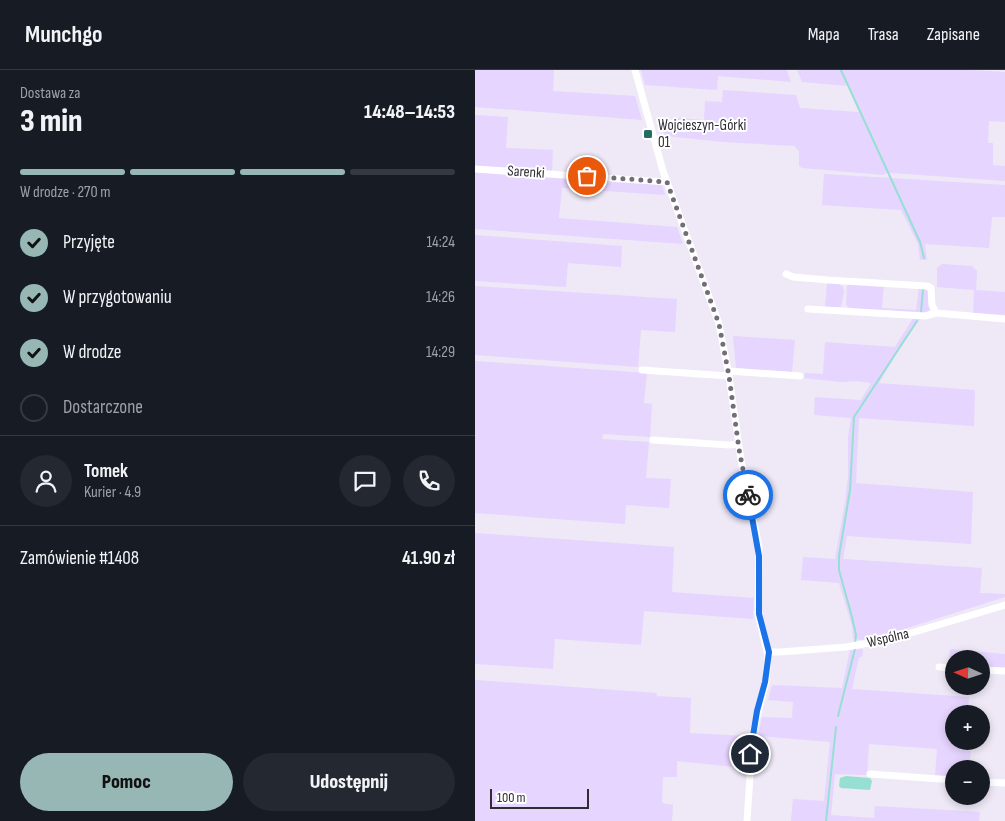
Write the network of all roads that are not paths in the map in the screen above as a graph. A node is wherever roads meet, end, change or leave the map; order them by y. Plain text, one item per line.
1 (635, 70) edge
2 (475, 169) edge
3 (667, 182) junction
4 (786, 274) dead end
5 (808, 308) dead end
6 (936, 313) junction
7 (1005, 319) edge
8 (642, 370) dead end
9 (728, 373) junction
10 (800, 376) dead end
11 (653, 440) dead end
12 (738, 444) junction
13 (1005, 605) edge
14 (769, 652) junction
15 (939, 667) dead end
16 (945, 667) edge
17 (990, 670) edge
18 (1005, 671) edge
19 (870, 774) dead end
20 (945, 779) edge
21 (990, 782) edge
22 (1005, 783) edge
23 (747, 821) edge

1 - 3 street
2 - 3 street, Sarenki
3 - 9 street
4 - 6 street
5 - 6 street
6 - 7 street
8 - 9 street
9 - 10 street
9 - 12 street
11 - 12 street
12 - 14 street
13 - 14 street, Wspólna
14 - 23 street
15 - 16 street
17 - 18 street
19 - 20 street
21 - 22 street

